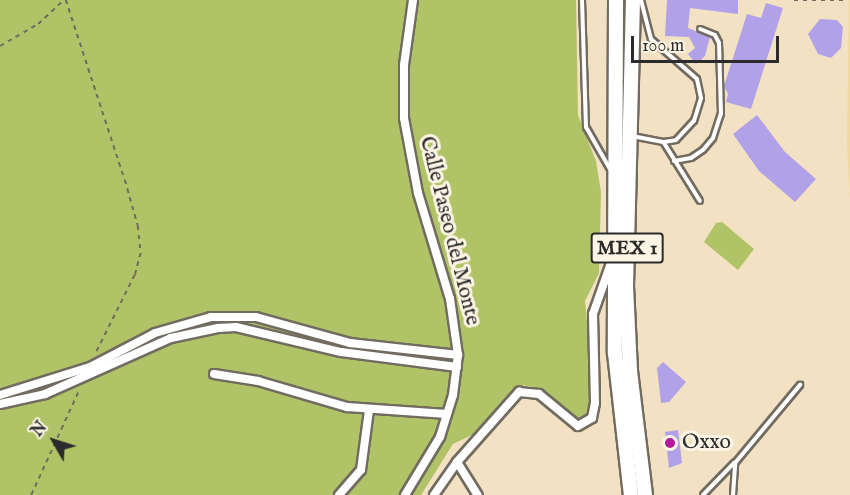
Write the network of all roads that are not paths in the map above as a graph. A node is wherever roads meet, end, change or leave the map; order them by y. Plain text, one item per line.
1 (413, 0) edge
2 (582, 0) edge
3 (615, 0) edge
4 (633, 0) edge
5 (641, 0) edge
6 (700, 30) dead end
7 (631, 136) junction
8 (664, 142) junction
9 (674, 161) junction
10 (613, 172) junction
11 (700, 201) dead end
12 (614, 256) junction
13 (289, 325) junction
14 (286, 336) junction
15 (458, 355) junction
16 (457, 367) junction
17 (214, 374) dead end
18 (800, 385) dead end
19 (0, 395) edge
20 (0, 404) edge
21 (369, 410) junction
22 (447, 414) junction
23 (624, 444) junction
24 (457, 462) junction
25 (735, 463) junction
26 (339, 495) edge
27 (405, 495) edge
28 (434, 495) edge
29 (478, 495) edge
30 (624, 495) edge
31 (642, 495) edge
32 (704, 495) edge
33 (734, 495) edge

1 - 15 street, Calle Paseo del Monte
2 - 10 lane
3 - 10 highway, MEX 1
4 - 7 highway, MEX 1
5 - 8 lane
6 - 9 lane
7 - 8 lane
7 - 31 highway, MEX 1
8 - 9 lane
9 - 11 lane
10 - 12 highway, MEX 1
12 - 23 highway, MEX 1
12 - 24 street
13 - 14 street
13 - 15 street
13 - 19 street
14 - 16 street
14 - 20 street
15 - 16 street, Calle Paseo del Monte
16 - 22 street, Calle Paseo del Monte
17 - 21 street
18 - 25 lane
21 - 22 street
21 - 26 street
22 - 27 street, Calle Paseo del Monte
23 - 30 highway
23 - 31 highway, MEX 1
24 - 28 street
24 - 29 street
25 - 32 lane
25 - 33 lane

